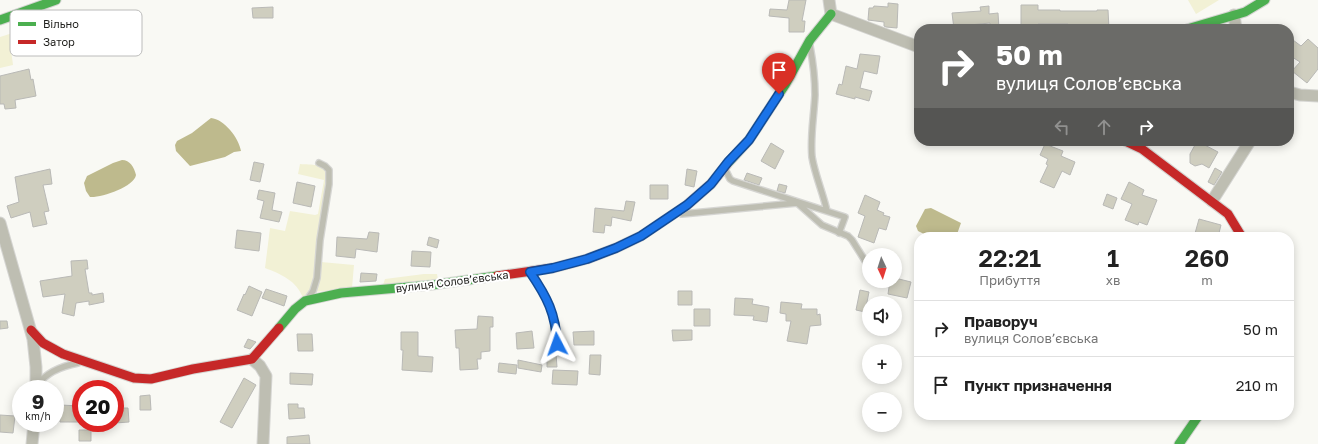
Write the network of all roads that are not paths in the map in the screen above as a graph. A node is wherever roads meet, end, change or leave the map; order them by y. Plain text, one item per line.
1 (56, 0) edge
2 (829, 0) edge
3 (1265, 0) edge
4 (28, 10) edge
5 (831, 14) junction
6 (1234, 15) junction
7 (10, 16) edge
8 (0, 20) edge
9 (1203, 24) edge
10 (1235, 24) edge
11 (810, 40) junction
12 (914, 45) edge
13 (1294, 93) edge
14 (1318, 96) edge
15 (1136, 146) edge
16 (1247, 146) edge
17 (319, 163) dead end
18 (724, 167) junction
19 (796, 202) junction
20 (1212, 202) junction
21 (827, 211) junction
22 (672, 215) junction
23 (0, 223) edge
24 (1239, 232) edge
25 (839, 233) junction
26 (862, 256) edge
27 (530, 272) junction
28 (305, 301) junction
29 (30, 330) junction
30 (557, 344) dead end
31 (252, 360) junction
32 (86, 362) junction
33 (36, 380) edge
34 (43, 380) edge
35 (1196, 420) edge
36 (33, 432) edge
37 (32, 444) edge
38 (263, 444) edge
39 (1179, 444) edge

1 - 4 street
2 - 5 street
3 - 6 street
5 - 11 street, вулиця Соловʼєвська
5 - 12 street
6 - 9 street
6 - 10 street
7 - 8 street
11 - 18 street, вулиця Соловʼєвська
11 - 21 lane
13 - 14 street
15 - 20 street
16 - 20 street
17 - 28 lane
18 - 19 lane
18 - 22 street, вулиця Соловʼєвська
19 - 21 lane
19 - 22 lane
19 - 25 lane
20 - 24 street
21 - 25 lane
22 - 27 street, вулиця Соловʼєвська
23 - 29 street
25 - 26 lane
27 - 28 street, вулиця Соловʼєвська
27 - 30 lane
28 - 31 street
29 - 32 street
29 - 33 street
31 - 32 street
31 - 38 street
32 - 34 lane
35 - 39 street
36 - 37 street

